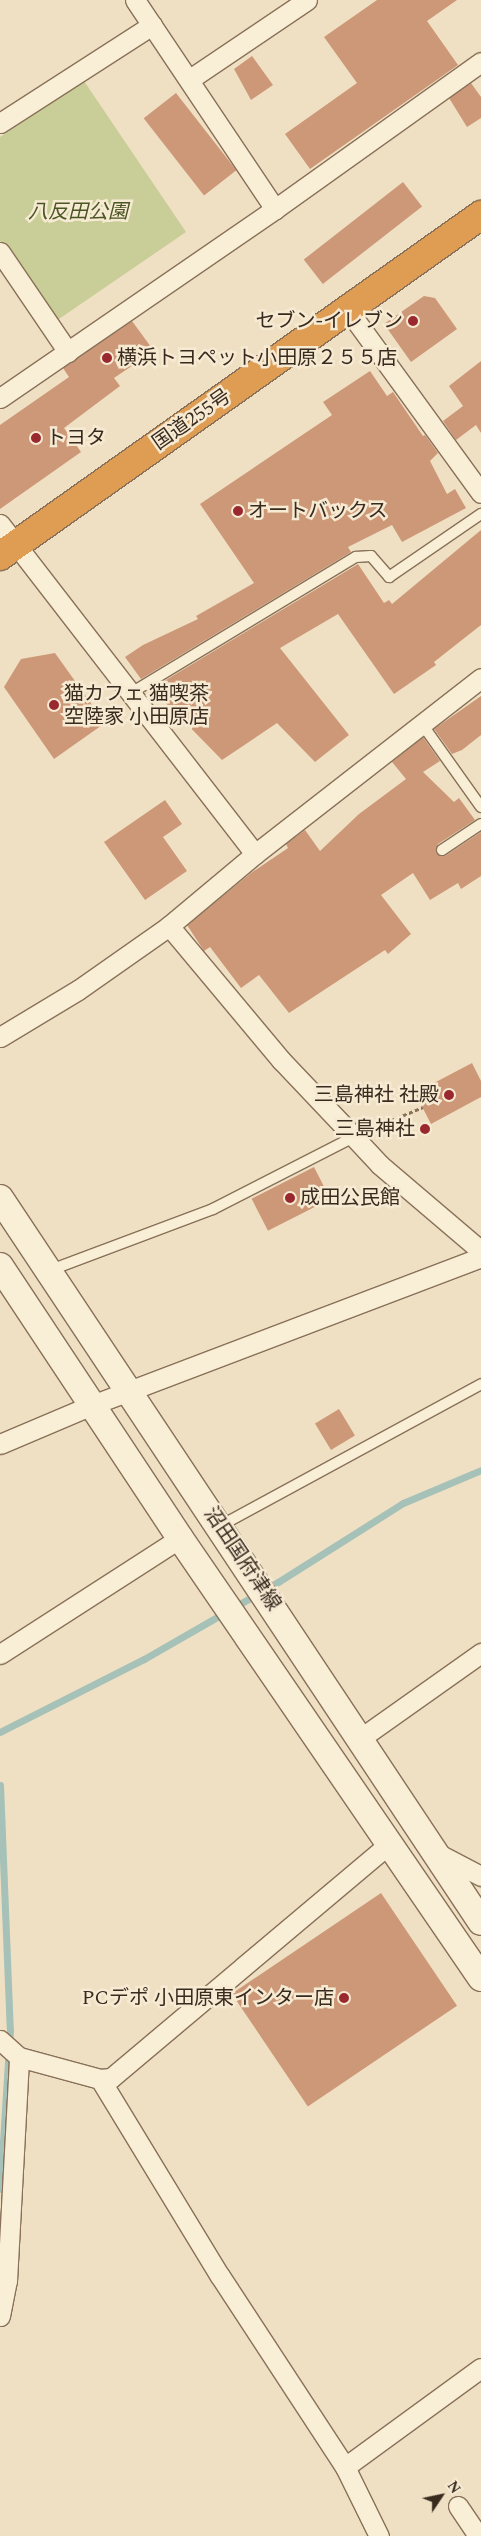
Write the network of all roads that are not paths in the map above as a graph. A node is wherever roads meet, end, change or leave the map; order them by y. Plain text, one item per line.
1 (135, 0) edge
2 (307, 0) edge
3 (152, 25) junction
4 (481, 62) edge
5 (190, 79) junction
6 (0, 123) edge
7 (275, 209) junction
8 (481, 215) edge
9 (0, 252) edge
10 (348, 310) junction
11 (68, 352) junction
12 (0, 398) edge
13 (481, 494) edge
14 (481, 514) edge
15 (5, 542) edge
16 (481, 678) edge
17 (130, 693) junction
18 (422, 724) junction
19 (481, 807) edge
20 (481, 824) edge
21 (442, 850) dead end
22 (255, 854) junction
23 (169, 926) junction
24 (0, 1037) edge
25 (354, 1137) junction
26 (0, 1198) edge
27 (481, 1251) edge
28 (481, 1257) edge
29 (48, 1271) junction
30 (3, 1278) edge
31 (481, 1384) edge
32 (129, 1393) junction
33 (92, 1405) junction
34 (0, 1444) edge
35 (220, 1526) junction
36 (180, 1538) junction
37 (481, 1653) edge
38 (0, 1654) edge
39 (358, 1740) junction
40 (390, 1843) junction
41 (433, 1851) junction
42 (481, 1876) edge
43 (481, 1922) edge
44 (481, 1978) edge
45 (0, 2040) edge
46 (19, 2057) junction
47 (100, 2079) junction
48 (0, 2316) edge
49 (481, 2368) edge
50 (345, 2467) junction
51 (458, 2506) dead end
52 (379, 2536) edge
53 (478, 2536) edge

1 - 3 street
2 - 5 street
3 - 5 street
3 - 6 street
4 - 7 street
5 - 7 street
7 - 11 street
8 - 10 highway, 国道255号
9 - 11 street
10 - 13 street
10 - 15 highway, 国道255号
11 - 12 street
14 - 17 lane
15 - 17 street
16 - 18 street
17 - 22 street
18 - 19 lane
18 - 22 street
20 - 21 lane
22 - 23 street
23 - 24 street
23 - 25 street
25 - 27 street
25 - 29 lane
26 - 29 main road, 沼田国府津線
28 - 32 street
29 - 32 main road, 沼田国府津線
30 - 33 main road, 沼田国府津線
31 - 35 lane
32 - 33 street
32 - 35 main road, 沼田国府津線
33 - 34 street
33 - 36 main road, 沼田国府津線
35 - 39 main road, 沼田国府津線
36 - 38 street
36 - 40 main road, 沼田国府津線
37 - 39 street
39 - 41 main road, 沼田国府津線
40 - 44 main road, 沼田国府津線
40 - 47 street
41 - 42 street
41 - 43 main road, 沼田国府津線
45 - 46 street
46 - 47 street
46 - 48 street
47 - 50 street
49 - 50 street
50 - 52 street
51 - 53 street

